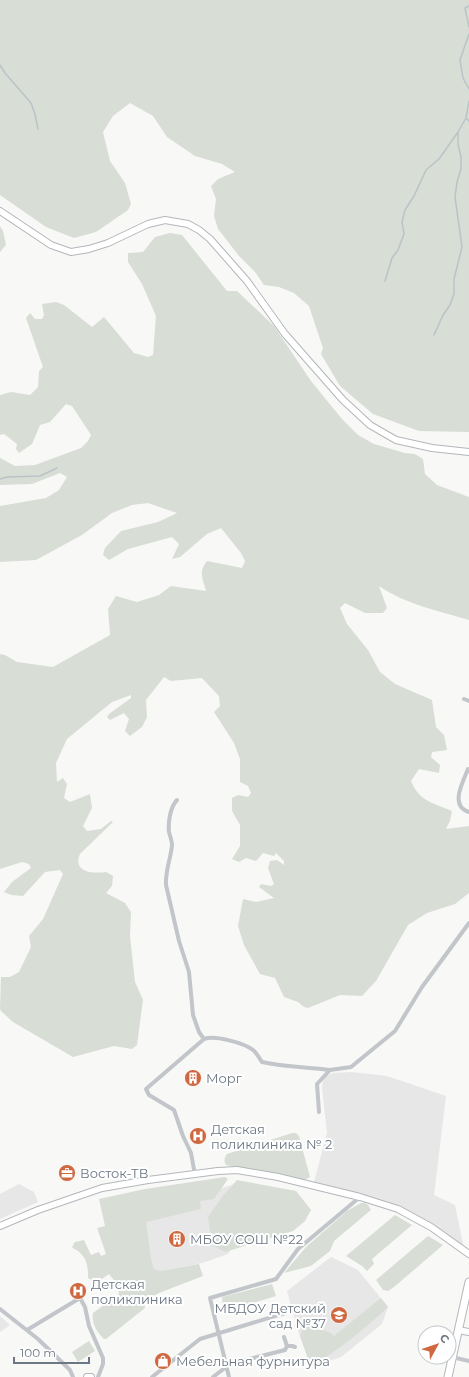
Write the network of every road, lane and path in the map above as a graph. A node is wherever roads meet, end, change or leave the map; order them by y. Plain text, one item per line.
1 (0, 211) edge
2 (469, 452) edge
3 (464, 699) dead end
4 (469, 701) edge
5 (469, 768) edge
6 (178, 800) dead end
7 (469, 812) edge
8 (469, 923) edge
9 (204, 1040) junction
10 (330, 1070) junction
11 (319, 1112) dead end
12 (195, 1175) junction
13 (360, 1197) junction
14 (0, 1226) edge
15 (469, 1254) edge
16 (469, 1282) edge
17 (0, 1309) edge
18 (285, 1313) dead end
19 (27, 1330) junction
20 (458, 1330) junction
21 (218, 1332) junction
22 (469, 1332) edge
23 (457, 1334) edge
24 (284, 1337) dead end
25 (287, 1346) junction
26 (295, 1347) dead end
27 (457, 1358) edge
28 (469, 1361) edge
29 (450, 1365) edge
30 (227, 1367) junction
31 (74, 1377) edge
32 (87, 1377) edge
33 (91, 1377) edge
34 (98, 1377) edge
35 (152, 1377) edge
36 (213, 1377) edge
37 (229, 1377) edge
38 (448, 1377) edge

1 - 2 street
3 - 4 street
5 - 7 street
6 - 9 street
8 - 10 street
9 - 10 street
9 - 12 street
10 - 11 street
12 - 13 street
12 - 14 street
13 - 15 street
13 - 21 street
16 - 20 main road
17 - 19 street
18 - 21 street
19 - 31 street
19 - 34 street
20 - 22 street
20 - 23 main road
21 - 30 street
21 - 35 street
24 - 25 street
25 - 26 street
25 - 30 street
27 - 28 street
29 - 38 main road
30 - 36 street
30 - 37 street
32 - 33 street

